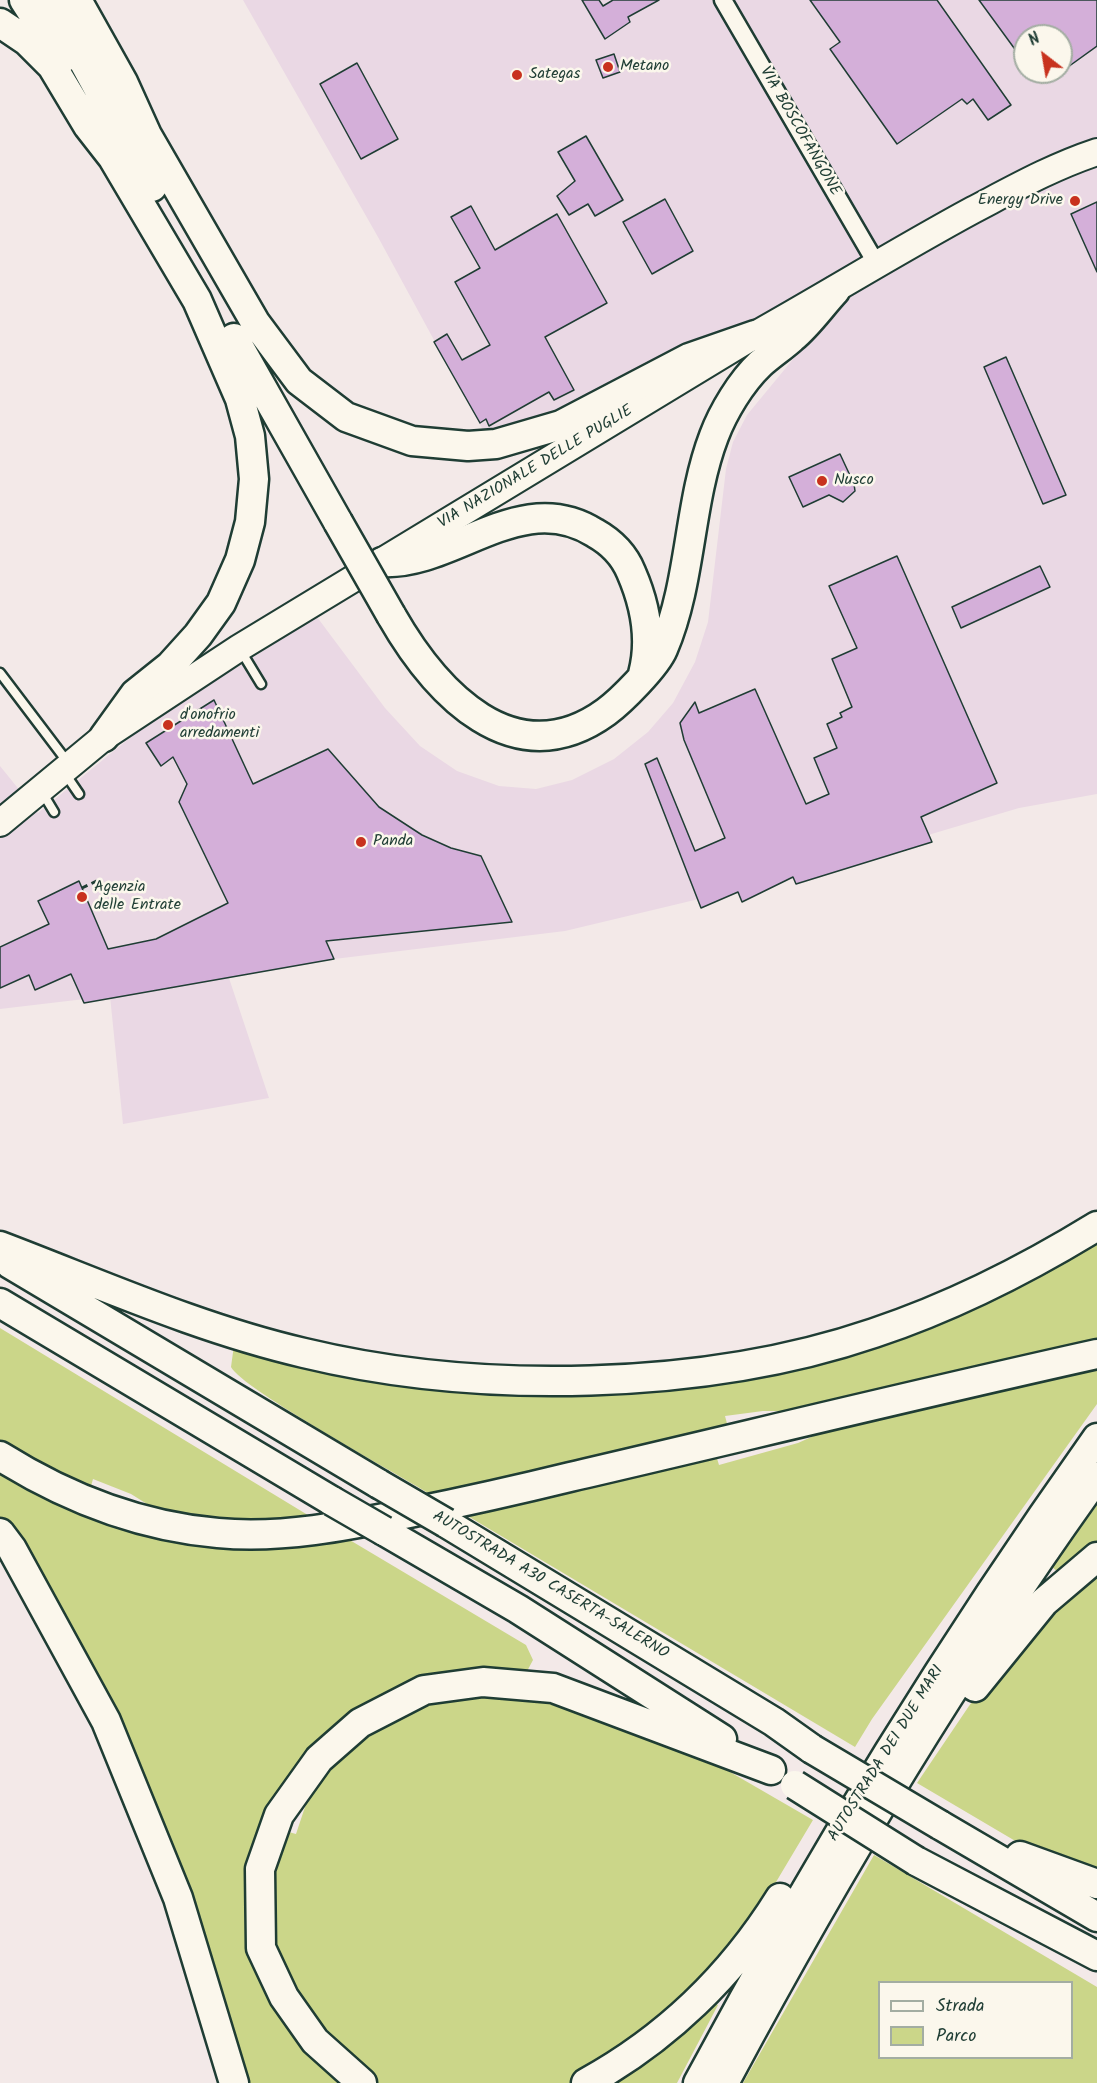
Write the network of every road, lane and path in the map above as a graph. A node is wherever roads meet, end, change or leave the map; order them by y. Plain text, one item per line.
1 (24, 0) edge
2 (51, 0) edge
3 (77, 0) edge
4 (723, 0) edge
5 (0, 23) edge
6 (147, 135) junction
7 (1097, 152) edge
8 (113, 158) junction
9 (876, 263) junction
10 (835, 291) junction
11 (197, 300) junction
12 (755, 335) junction
13 (247, 365) junction
14 (382, 562) junction
15 (239, 648) junction
16 (0, 673) edge
17 (643, 674) junction
18 (261, 684) dead end
19 (104, 737) junction
20 (66, 767) junction
21 (40, 789) junction
22 (79, 794) dead end
23 (54, 812) dead end
24 (0, 823) edge
25 (101, 879) dead end
26 (82, 888) dead end
27 (1097, 1226) edge
28 (0, 1246) edge
29 (0, 1258) edge
30 (0, 1303) edge
31 (1094, 1355) edge
32 (1097, 1438) edge
33 (0, 1456) edge
34 (1097, 1478) edge
35 (1052, 1501) junction
36 (0, 1533) edge
37 (1097, 1557) edge
38 (783, 1778) junction
39 (950, 1830) junction
40 (1097, 1884) edge
41 (1097, 1917) edge
42 (1097, 1956) edge
43 (234, 2083) edge
44 (362, 2083) edge
45 (586, 2083) edge
46 (698, 2083) edge
47 (726, 2083) edge

1 - 8 highway
2 - 6 highway
2 - 13 highway
3 - 6 highway
4 - 9 street, VIA BOSCOFANGONE
5 - 8 highway
6 - 12 highway
7 - 9 main road, VIA NAZIONALE DELLE PUGLIE
8 - 11 highway
9 - 10 main road, VIA NAZIONALE DELLE PUGLIE
10 - 12 main road, VIA NAZIONALE DELLE PUGLIE
10 - 17 highway
11 - 13 highway
11 - 19 highway
12 - 14 main road, VIA NAZIONALE DELLE PUGLIE
13 - 17 highway, bridge
14 - 15 main road, VIA NAZIONALE DELLE PUGLIE
14 - 17 highway
15 - 18 lane
15 - 19 main road, VIA NAZIONALE DELLE PUGLIE
16 - 20 lane
19 - 20 main road, VIA NAZIONALE DELLE PUGLIE
20 - 21 main road, VIA NAZIONALE DELLE PUGLIE
20 - 22 lane
21 - 23 lane
21 - 24 main road, VIA NAZIONALE DELLE PUGLIE
25 - 26 path
27 - 28 highway
29 - 39 highway, AUTOSTRADA A30 CASERTA-SALERNO, bridge
30 - 38 highway, bridge
31 - 33 highway
32 - 35 highway, AUTOSTRADA DEI DUE MARI
34 - 47 highway, AUTOSTRADA DEI DUE MARI
35 - 45 highway
35 - 46 highway, AUTOSTRADA DEI DUE MARI
36 - 43 highway
37 - 47 highway
38 - 42 highway, bridge
38 - 44 highway
39 - 40 highway
39 - 41 highway, AUTOSTRADA A30 CASERTA-SALERNO

